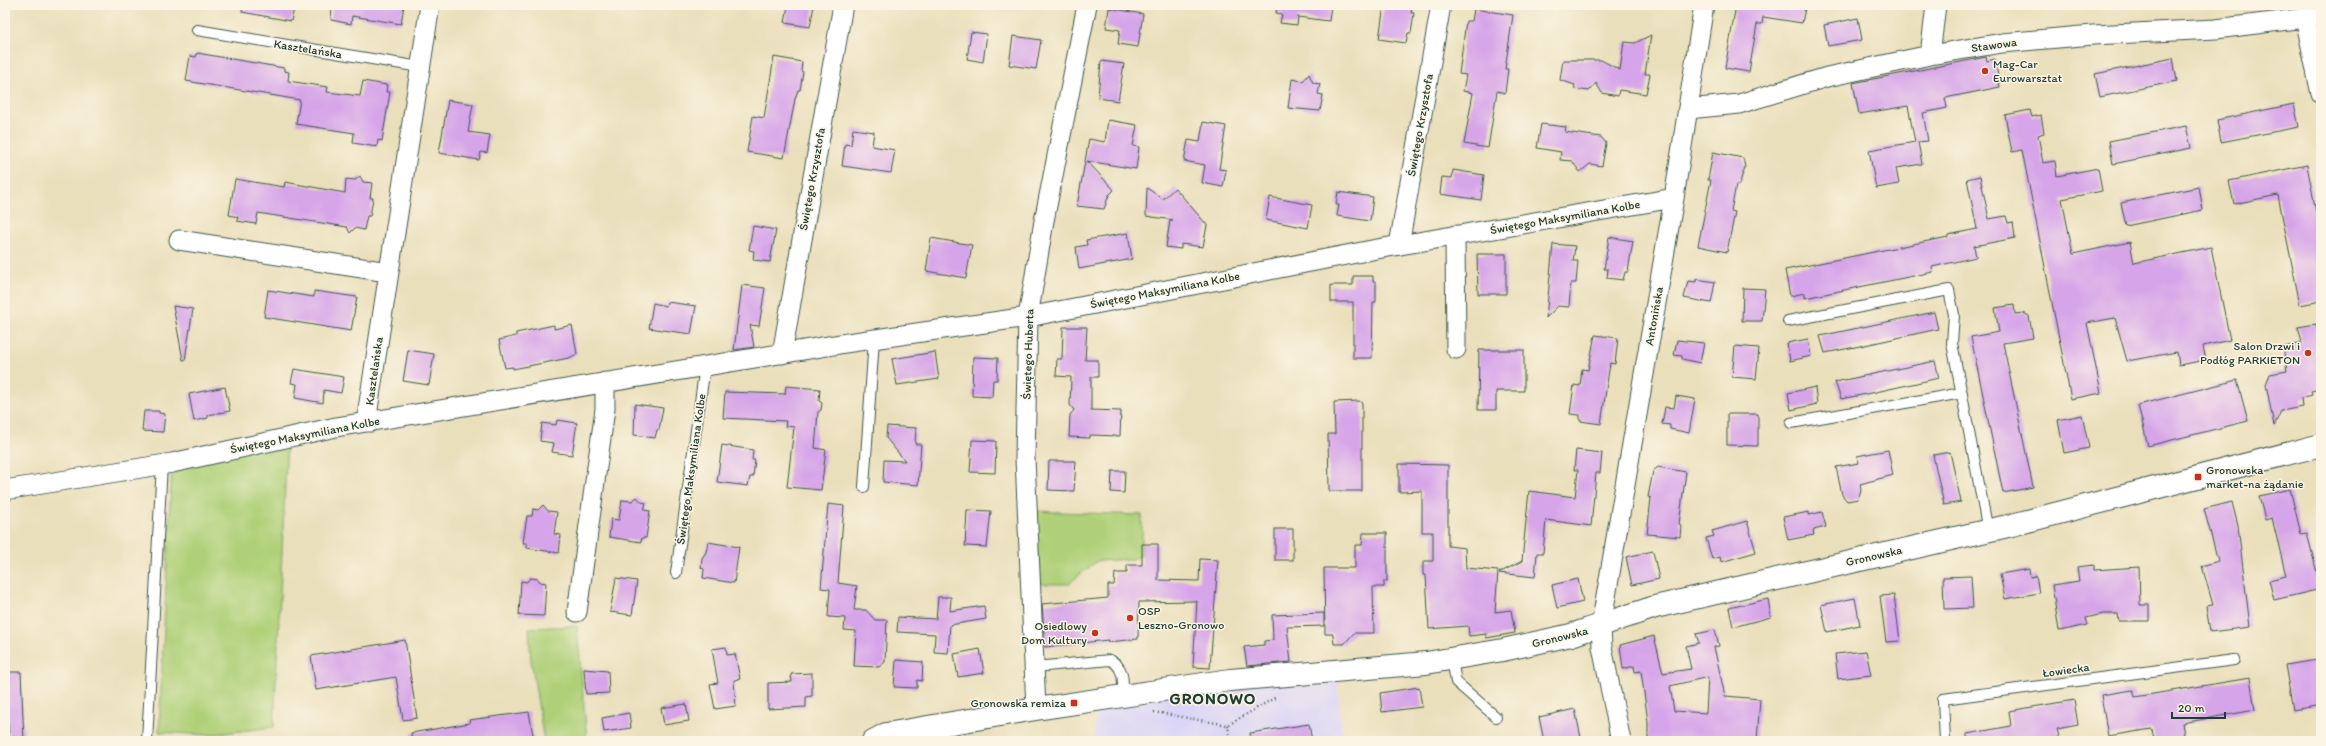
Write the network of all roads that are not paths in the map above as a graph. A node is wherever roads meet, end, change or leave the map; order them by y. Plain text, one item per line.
1 (430, 5) edge
2 (843, 5) edge
3 (1087, 5) edge
4 (1441, 5) edge
5 (1704, 5) edge
6 (1936, 5) edge
7 (2313, 16) edge
8 (197, 30) dead end
9 (1930, 55) junction
10 (420, 67) junction
11 (2321, 94) edge
12 (1688, 109) junction
13 (1674, 198) junction
14 (1455, 235) junction
15 (179, 240) dead end
16 (1399, 245) junction
17 (388, 272) junction
18 (1028, 317) junction
19 (1788, 321) dead end
20 (874, 339) junction
21 (1456, 349) dead end
22 (782, 354) junction
23 (705, 366) junction
24 (605, 382) junction
25 (1962, 393) junction
26 (370, 422) junction
27 (1791, 423) dead end
28 (2321, 445) edge
29 (162, 464) junction
30 (864, 487) dead end
31 (5, 490) edge
32 (1988, 531) junction
33 (676, 573) dead end
34 (577, 612) dead end
35 (1601, 626) junction
36 (1452, 659) junction
37 (2234, 660) dead end
38 (1035, 667) junction
39 (1123, 696) junction
40 (1036, 709) junction
41 (1496, 718) dead end
42 (147, 741) edge
43 (873, 741) edge
44 (1621, 741) edge
45 (1945, 741) edge

1 - 10 street, Kasztelańska
2 - 22 street, Świętego Krzysztofa
3 - 18 street, Świętego Huberta
4 - 16 street, Świętego Krzysztofa
5 - 12 street, Antonińska
6 - 9 street
7 - 9 street, Stawowa
7 - 11 street, Stawowa
8 - 10 lane, Kasztelańska
9 - 12 street, Stawowa
10 - 17 street, Kasztelańska
12 - 13 street, Antonińska
13 - 14 street, Świętego Maksymiliana Kolbe
13 - 35 street, Antonińska
14 - 16 street, Świętego Maksymiliana Kolbe
14 - 21 street
15 - 17 street
16 - 18 street, Świętego Maksymiliana Kolbe
17 - 26 street, Kasztelańska
18 - 20 street, Świętego Maksymiliana Kolbe
18 - 38 street, Świętego Huberta
19 - 25 lane
20 - 22 street, Świętego Maksymiliana Kolbe
20 - 30 lane
22 - 23 street, Świętego Maksymiliana Kolbe
23 - 24 street, Świętego Maksymiliana Kolbe
23 - 33 lane, Świętego Maksymiliana Kolbe
24 - 26 street, Świętego Maksymiliana Kolbe
24 - 34 street
25 - 27 lane
25 - 32 lane
26 - 29 street, Świętego Maksymiliana Kolbe
28 - 32 street, Gronowska
29 - 31 street, Świętego Maksymiliana Kolbe
29 - 42 lane
32 - 35 street, Gronowska
35 - 36 street, Gronowska
35 - 44 street, Antonińska
36 - 39 street, Gronowska
36 - 41 lane
37 - 45 lane, Łowiecka
38 - 39 lane
38 - 40 street, Świętego Huberta
39 - 40 street, Gronowska
40 - 43 street, Gronowska

